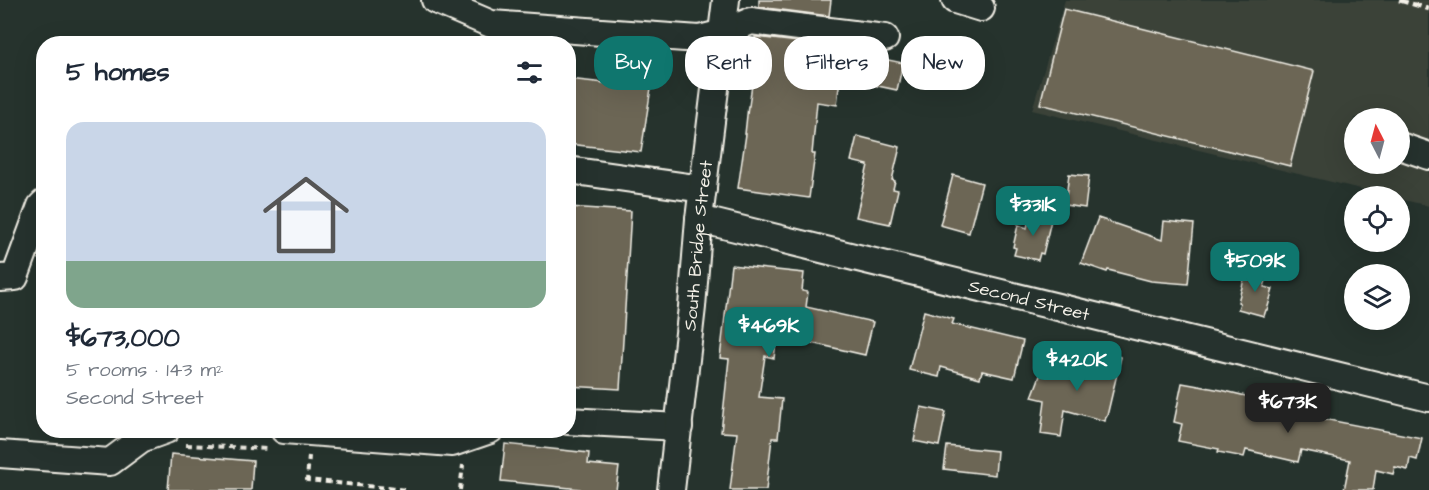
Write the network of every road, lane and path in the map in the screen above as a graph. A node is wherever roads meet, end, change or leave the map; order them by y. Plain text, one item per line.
1 (435, 0) edge
2 (726, 0) edge
3 (955, 0) edge
4 (981, 8) dead end
5 (723, 33) junction
6 (489, 34) edge
7 (573, 36) edge
8 (576, 36) edge
9 (869, 36) edge
10 (1410, 149) edge
11 (1429, 156) edge
12 (576, 171) edge
13 (703, 189) junction
14 (699, 219) junction
15 (36, 220) edge
16 (0, 278) edge
17 (1429, 398) edge
18 (576, 427) edge
19 (678, 427) junction
20 (175, 438) edge
21 (473, 438) edge
22 (277, 440) edge
23 (310, 451) dead end
24 (0, 454) edge
25 (463, 461) dead end
26 (407, 490) edge
27 (460, 490) edge
28 (671, 490) edge

1 - 6 street
2 - 5 street, South Bridge Street
3 - 4 street
5 - 8 street
5 - 9 street
5 - 13 street, South Bridge Street
6 - 7 street
10 - 11 street
12 - 13 street
13 - 14 street, South Bridge Street
14 - 17 street, Second Street
14 - 19 street, South Bridge Street
15 - 16 street
18 - 19 street
19 - 28 street, South Bridge Street
20 - 22 path
20 - 24 street
21 - 22 street
23 - 26 path
25 - 27 path

